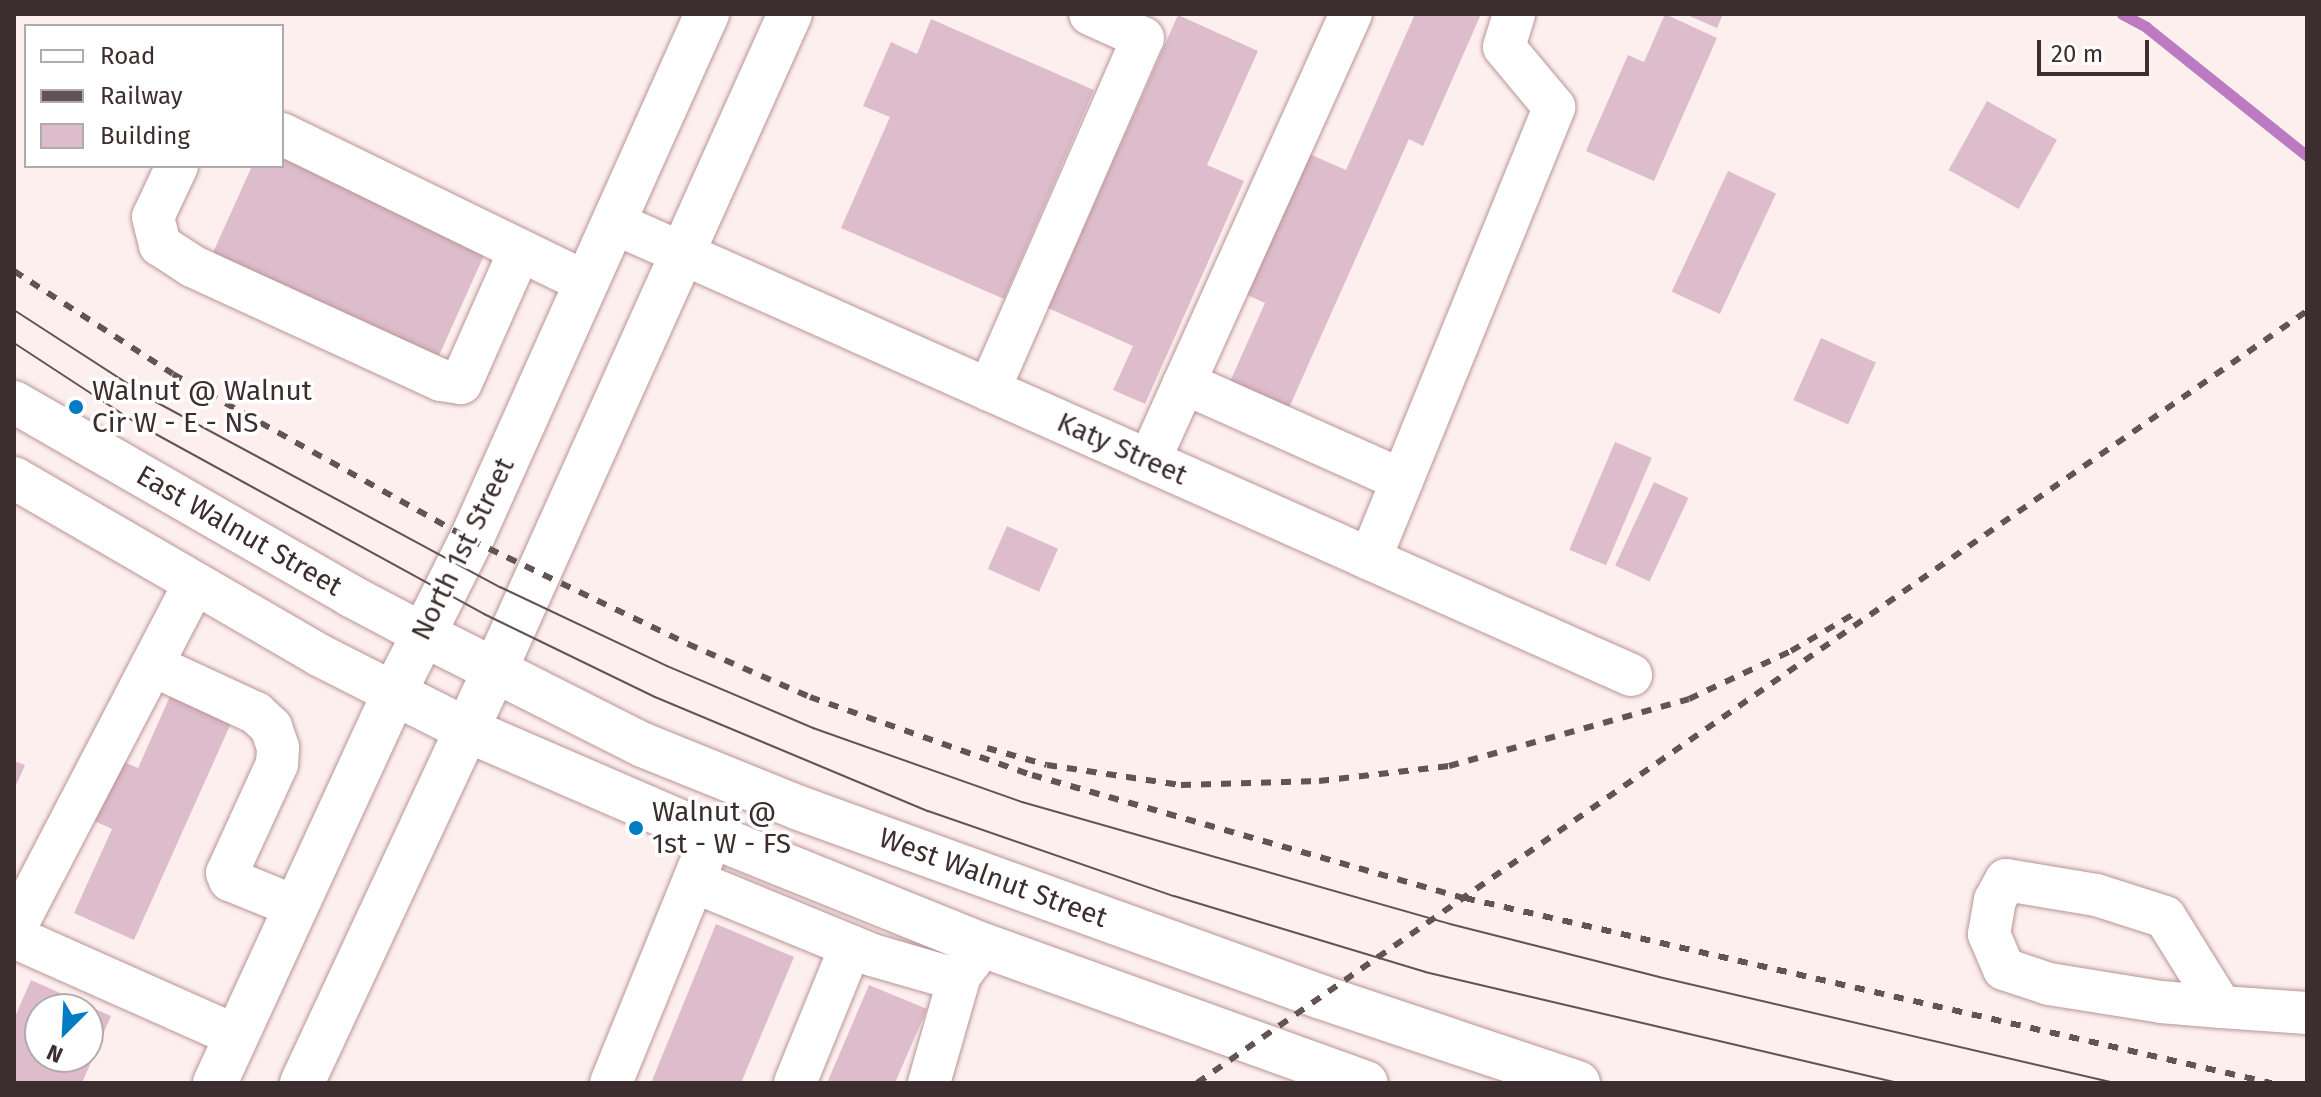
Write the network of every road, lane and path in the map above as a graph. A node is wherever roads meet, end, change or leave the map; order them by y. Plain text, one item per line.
1 (707, 14) edge
2 (790, 14) edge
3 (1090, 14) edge
4 (1351, 14) edge
5 (1514, 14) edge
6 (284, 135) edge
7 (176, 168) edge
8 (614, 223) junction
9 (520, 250) junction
10 (682, 253) junction
11 (587, 283) junction
12 (1184, 383) junction
13 (989, 390) junction
14 (14, 402) edge
15 (1149, 461) junction
16 (14, 478) edge
17 (1402, 480) junction
18 (1370, 559) junction
19 (195, 583) junction
20 (423, 634) junction
21 (152, 665) junction
22 (495, 670) junction
23 (1631, 675) dead end
24 (394, 693) junction
25 (465, 729) junction
26 (710, 835) junction
27 (998, 880) junction
28 (695, 882) junction
29 (296, 907) junction
30 (14, 930) edge
31 (14, 937) edge
32 (851, 946) junction
33 (968, 959) junction
34 (2221, 1007) junction
35 (2307, 1013) edge
36 (236, 1036) junction
37 (215, 1083) edge
38 (302, 1083) edge
39 (611, 1083) edge
40 (795, 1083) edge
41 (929, 1083) edge
42 (1366, 1083) edge
43 (1578, 1083) edge

1 - 8 main road, North 1st Street
2 - 10 main road
3 - 13 street
4 - 12 street
5 - 17 street
6 - 9 street
7 - 9 street
8 - 10 street, Katy Street
8 - 11 main road, North 1st Street
9 - 11 street
10 - 13 street, Katy Street
10 - 22 main road
11 - 20 main road, North 1st Street
12 - 15 street
12 - 17 street
13 - 15 street, Katy Street
14 - 20 street, East Walnut Street
15 - 18 street, Katy Street
16 - 19 street
17 - 18 street
18 - 23 street, Katy Street
19 - 21 street
19 - 24 street
20 - 22 main road, West Walnut Street
20 - 24 main road, North 1st Street
21 - 29 street
21 - 30 street
22 - 25 main road
22 - 27 main road, West Walnut Street
24 - 25 main road
24 - 29 main road, North 1st Street
25 - 26 main road
25 - 38 main road
26 - 28 street
26 - 33 main road
27 - 33 main road
27 - 43 main road, West Walnut Street
28 - 32 street
28 - 39 street
29 - 36 main road, North 1st Street
31 - 36 street
32 - 33 street
32 - 40 street
33 - 41 street
33 - 42 main road
34 - 34 street
34 - 35 street
36 - 37 main road, North 1st Street

